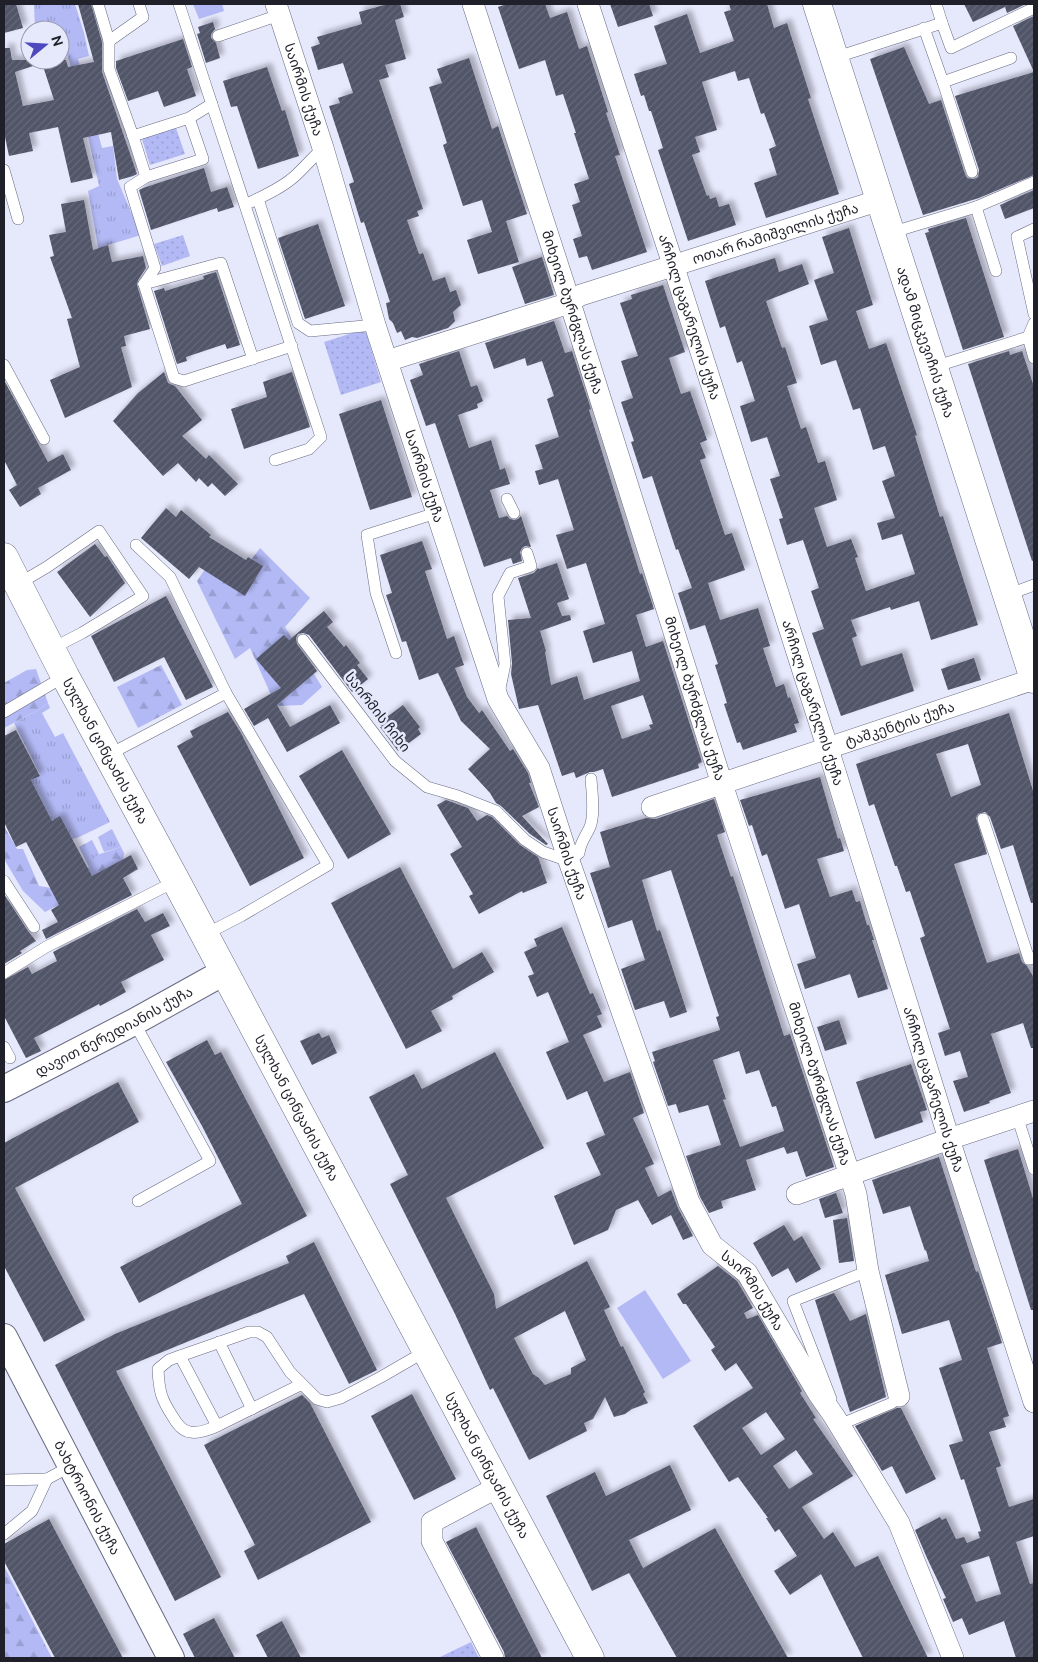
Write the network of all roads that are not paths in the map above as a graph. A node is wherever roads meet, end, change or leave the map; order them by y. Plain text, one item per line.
1 (98, 4) edge
2 (138, 4) edge
3 (179, 4) edge
4 (473, 4) edge
5 (588, 4) edge
6 (817, 4) edge
7 (936, 4) edge
8 (1034, 8) edge
9 (277, 9) edge
10 (942, 22) junction
11 (924, 28) junction
12 (218, 36) dead end
13 (109, 40) junction
14 (834, 58) junction
15 (1011, 58) dead end
16 (943, 82) junction
17 (212, 104) junction
18 (189, 118) junction
19 (133, 136) junction
20 (323, 148) junction
21 (4, 170) edge
22 (972, 172) dead end
23 (146, 177) junction
24 (1034, 182) edge
25 (258, 199) junction
26 (880, 200) junction
27 (246, 205) junction
28 (976, 207) junction
29 (18, 219) dead end
30 (1034, 229) edge
31 (890, 233) junction
32 (673, 265) junction
33 (996, 271) dead end
34 (144, 284) junction
35 (569, 301) junction
36 (1034, 314) edge
37 (1034, 323) edge
38 (375, 325) junction
39 (1031, 339) edge
40 (292, 346) junction
41 (1034, 358) edge
42 (253, 359) junction
43 (387, 361) junction
44 (4, 365) edge
45 (934, 367) junction
46 (44, 440) dead end
47 (275, 460) dead end
48 (508, 499) dead end
49 (436, 513) junction
50 (514, 513) dead end
51 (136, 544) dead end
52 (527, 553) dead end
53 (4, 557) edge
54 (18, 584) junction
55 (1034, 586) edge
56 (1007, 595) junction
57 (303, 640) dead end
58 (52, 649) junction
59 (396, 653) dead end
60 (65, 676) junction
61 (1034, 679) edge
62 (226, 693) junction
63 (498, 699) junction
64 (4, 712) edge
65 (828, 748) junction
66 (108, 755) junction
67 (591, 779) dead end
68 (722, 784) junction
69 (652, 807) dead end
70 (983, 819) dead end
71 (569, 861) junction
72 (4, 881) edge
73 (176, 882) junction
74 (34, 927) dead end
75 (204, 935) junction
76 (1034, 958) edge
77 (224, 972) junction
78 (4, 973) edge
79 (134, 1022) junction
80 (4, 1047) edge
81 (10, 1058) dead end
82 (4, 1089) edge
83 (1026, 1113) edge
84 (949, 1139) junction
85 (1034, 1170) edge
86 (850, 1176) junction
87 (797, 1194) dead end
88 (138, 1201) dead end
89 (868, 1271) junction
90 (4, 1337) edge
91 (219, 1342) junction
92 (426, 1351) junction
93 (180, 1356) junction
94 (302, 1384) junction
95 (896, 1400) joint
96 (1034, 1402) edge
97 (252, 1408) junction
98 (837, 1421) junction
99 (217, 1426) junction
100 (71, 1466) junction
101 (47, 1479) junction
102 (4, 1480) edge
103 (498, 1487) junction
104 (4, 1534) edge
105 (587, 1657) edge
106 (171, 1658) edge
107 (493, 1658) edge
108 (953, 1658) edge

1 - 13 lane
2 - 13 lane
3 - 17 lane
4 - 35 street, მიხეილ ბურძგლას ქუჩა
5 - 32 street, არჩილ ცაგარელის ქუჩა
6 - 14 main road, ადამ მიცკევიჩის ქუჩა
7 - 10 lane
8 - 10 lane
9 - 12 lane
9 - 20 street, საირმის ქუჩა
10 - 11 lane
11 - 14 lane
11 - 16 lane
13 - 19 lane
14 - 26 main road, ადამ მიცკევიჩის ქუჩა
15 - 16 lane
16 - 22 lane
17 - 18 lane
17 - 27 lane
18 - 19 lane
18 - 23 lane
19 - 23 lane
20 - 25 lane
20 - 38 street, საირმის ქუჩა
21 - 29 lane
23 - 34 lane
24 - 28 lane
25 - 27 lane
25 - 38 lane
26 - 31 main road, ადამ მიცკევიჩის ქუჩა
26 - 32 street, ოთარ რამიშვილის ქუჩა
27 - 40 lane
28 - 31 lane
28 - 33 lane
30 - 36 lane
31 - 45 main road, ადამ მიცკევიჩის ქუჩა
32 - 35 street, ოთარ რამიშვილის ქუჩა
32 - 65 street, არჩილ ცაგარელის ქუჩა
34 - 42 lane
34 - 42 lane
35 - 43 street, ოთარ რამიშვილის ქუჩა
35 - 68 street, მიხეილ ბურძგლას ქუჩა
37 - 39 lane
38 - 43 street, საირმის ქუჩა
39 - 41 lane
39 - 45 lane
40 - 42 lane
40 - 47 lane
43 - 49 street, საირმის ქუჩა
44 - 46 lane
45 - 56 main road, ადამ მიცკევიჩის ქუჩა
48 - 50 lane
49 - 59 lane
49 - 63 street, საირმის ქუჩა
51 - 62 lane
52 - 63 lane
53 - 54 main road, სულხან ცინცაძის ქუჩა
54 - 58 main road, სულხან ცინცაძის ქუჩა
54 - 58 lane
55 - 56 lane
56 - 61 main road, ადამ მიცკევიჩის ქუჩა
57 - 71 lane, საირმის ჩიხი
58 - 60 main road, სულხან ცინცაძის ქუჩა
60 - 64 lane
60 - 66 main road, სულხან ცინცაძის ქუჩა
61 - 65 street, ტაშკენტის ქუჩა
62 - 66 lane
62 - 75 lane
63 - 71 street, საირმის ქუჩა
65 - 68 street, ტაშკენტის ქუჩა
65 - 84 street, არჩილ ცაგარელის ქუჩა
66 - 73 main road, სულხან ცინცაძის ქუჩა
67 - 71 lane
68 - 69 street, ტაშკენტის ქუჩა
68 - 86 street, მიხეილ ბურძგლას ქუჩა
70 - 76 lane
71 - 98 street, საირმის ქუჩა
72 - 74 lane
73 - 75 main road, სულხან ცინცაძის ქუჩა
73 - 78 lane
75 - 77 main road, სულხან ცინცაძის ქუჩა
77 - 79 street, დავით წერედიანის ქუჩა
77 - 92 main road, სულხან ცინცაძის ქუჩა
79 - 82 street, დავით წერედიანის ქუჩა
79 - 88 lane
80 - 81 lane
83 - 84 street
83 - 85 lane
84 - 86 street
84 - 96 street, არჩილ ცაგარელის ქუჩა
86 - 87 street
86 - 89 street, მიხეილ ბურძგლას ქუჩა
89 - 95 street, მიხეილ ბურძგლას ქუჩა
89 - 98 lane
90 - 100 street, ბახტრიონის ქუჩა
91 - 93 lane
91 - 94 lane
91 - 97 lane
92 - 94 lane
92 - 103 main road, სულხან ცინცაძის ქუჩა
93 - 99 lane
93 - 99 lane
94 - 97 lane
95 - 98 lane
97 - 99 lane
98 - 108 street, საირმის ქუჩა
100 - 101 lane
100 - 106 street, ბახტრიონის ქუჩა
101 - 102 lane
101 - 104 lane
103 - 105 main road, სულხან ცინცაძის ქუჩა
103 - 107 street

